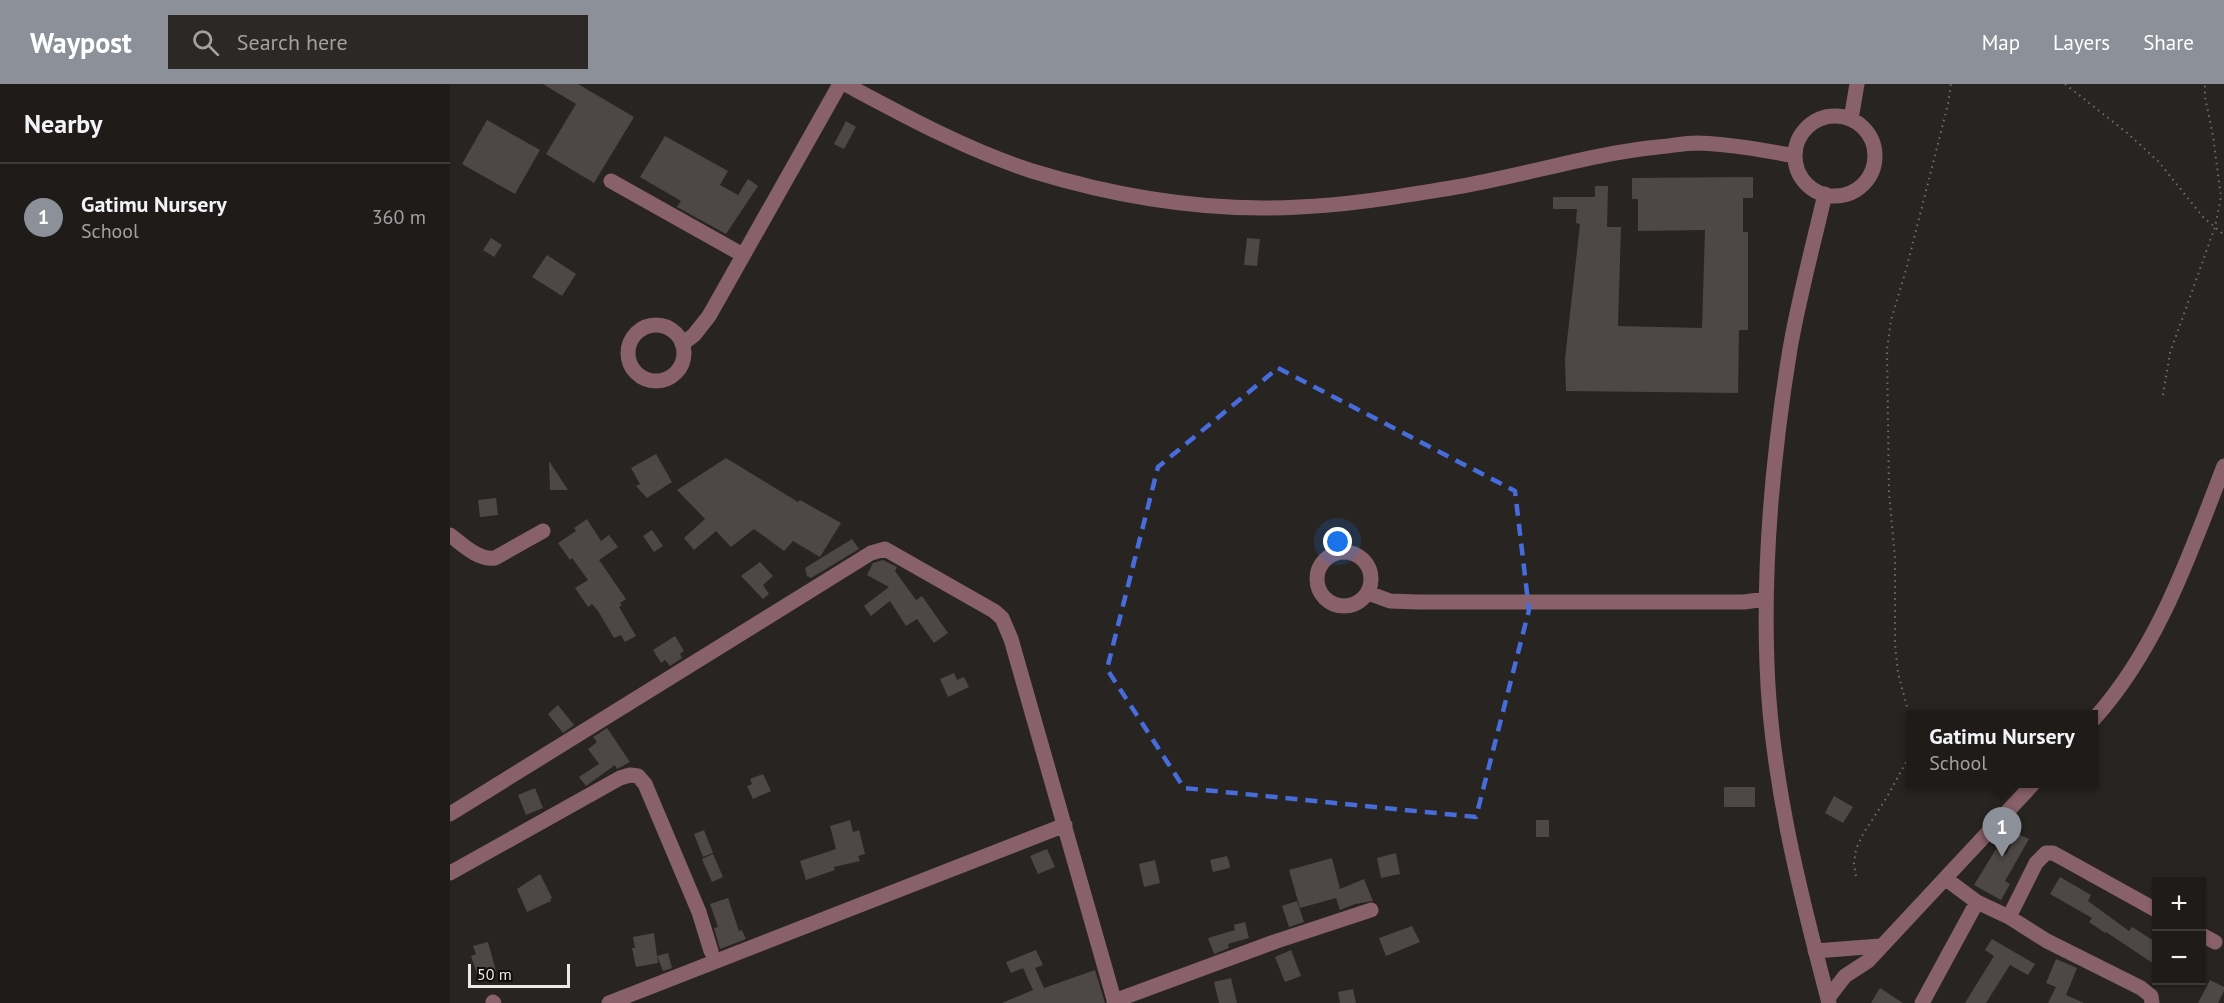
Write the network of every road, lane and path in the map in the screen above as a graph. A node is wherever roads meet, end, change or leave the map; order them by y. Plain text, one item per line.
1 (840, 84) edge
2 (845, 84) edge
3 (1857, 84) edge
4 (1951, 84) edge
5 (2065, 84) edge
6 (2205, 84) edge
7 (1851, 119) junction
8 (1795, 156) junction
9 (611, 182) dead end
10 (1825, 194) junction
11 (2215, 227) junction
12 (2224, 235) edge
13 (743, 255) junction
14 (682, 344) dead end
15 (2163, 395) dead end
16 (2224, 466) edge
17 (543, 531) dead end
18 (450, 535) edge
19 (1368, 593) dead end
20 (1766, 598) junction
21 (1909, 710) edge
22 (2098, 714) edge
23 (1906, 764) edge
24 (2028, 788) edge
25 (450, 814) edge
26 (1065, 825) junction
27 (450, 873) edge
28 (1856, 876) dead end
29 (1946, 879) junction
30 (1977, 902) junction
31 (2152, 907) edge
32 (1371, 910) dead end
33 (2009, 917) junction
34 (1881, 946) junction
35 (711, 951) dead end
36 (1815, 951) junction
37 (1829, 1001) edge
38 (1115, 1002) edge
39 (609, 1003) edge
40 (1922, 1003) edge
41 (2152, 1003) edge

1 - 13 street
2 - 8 street
3 - 7 street
4 - 21 path
5 - 11 path
6 - 11 path
7 - 8 street
7 - 10 street
8 - 10 street
9 - 13 street
10 - 20 street
11 - 12 path
11 - 15 path
13 - 14 street
16 - 22 street
17 - 18 street
19 - 20 street
20 - 36 street
23 - 28 path
24 - 29 street
25 - 26 street
26 - 38 street
26 - 39 street
27 - 35 street
29 - 30 street
29 - 34 street
30 - 33 street
30 - 40 street
31 - 33 street
32 - 38 street
33 - 41 street
34 - 36 street
34 - 37 street
36 - 37 street

